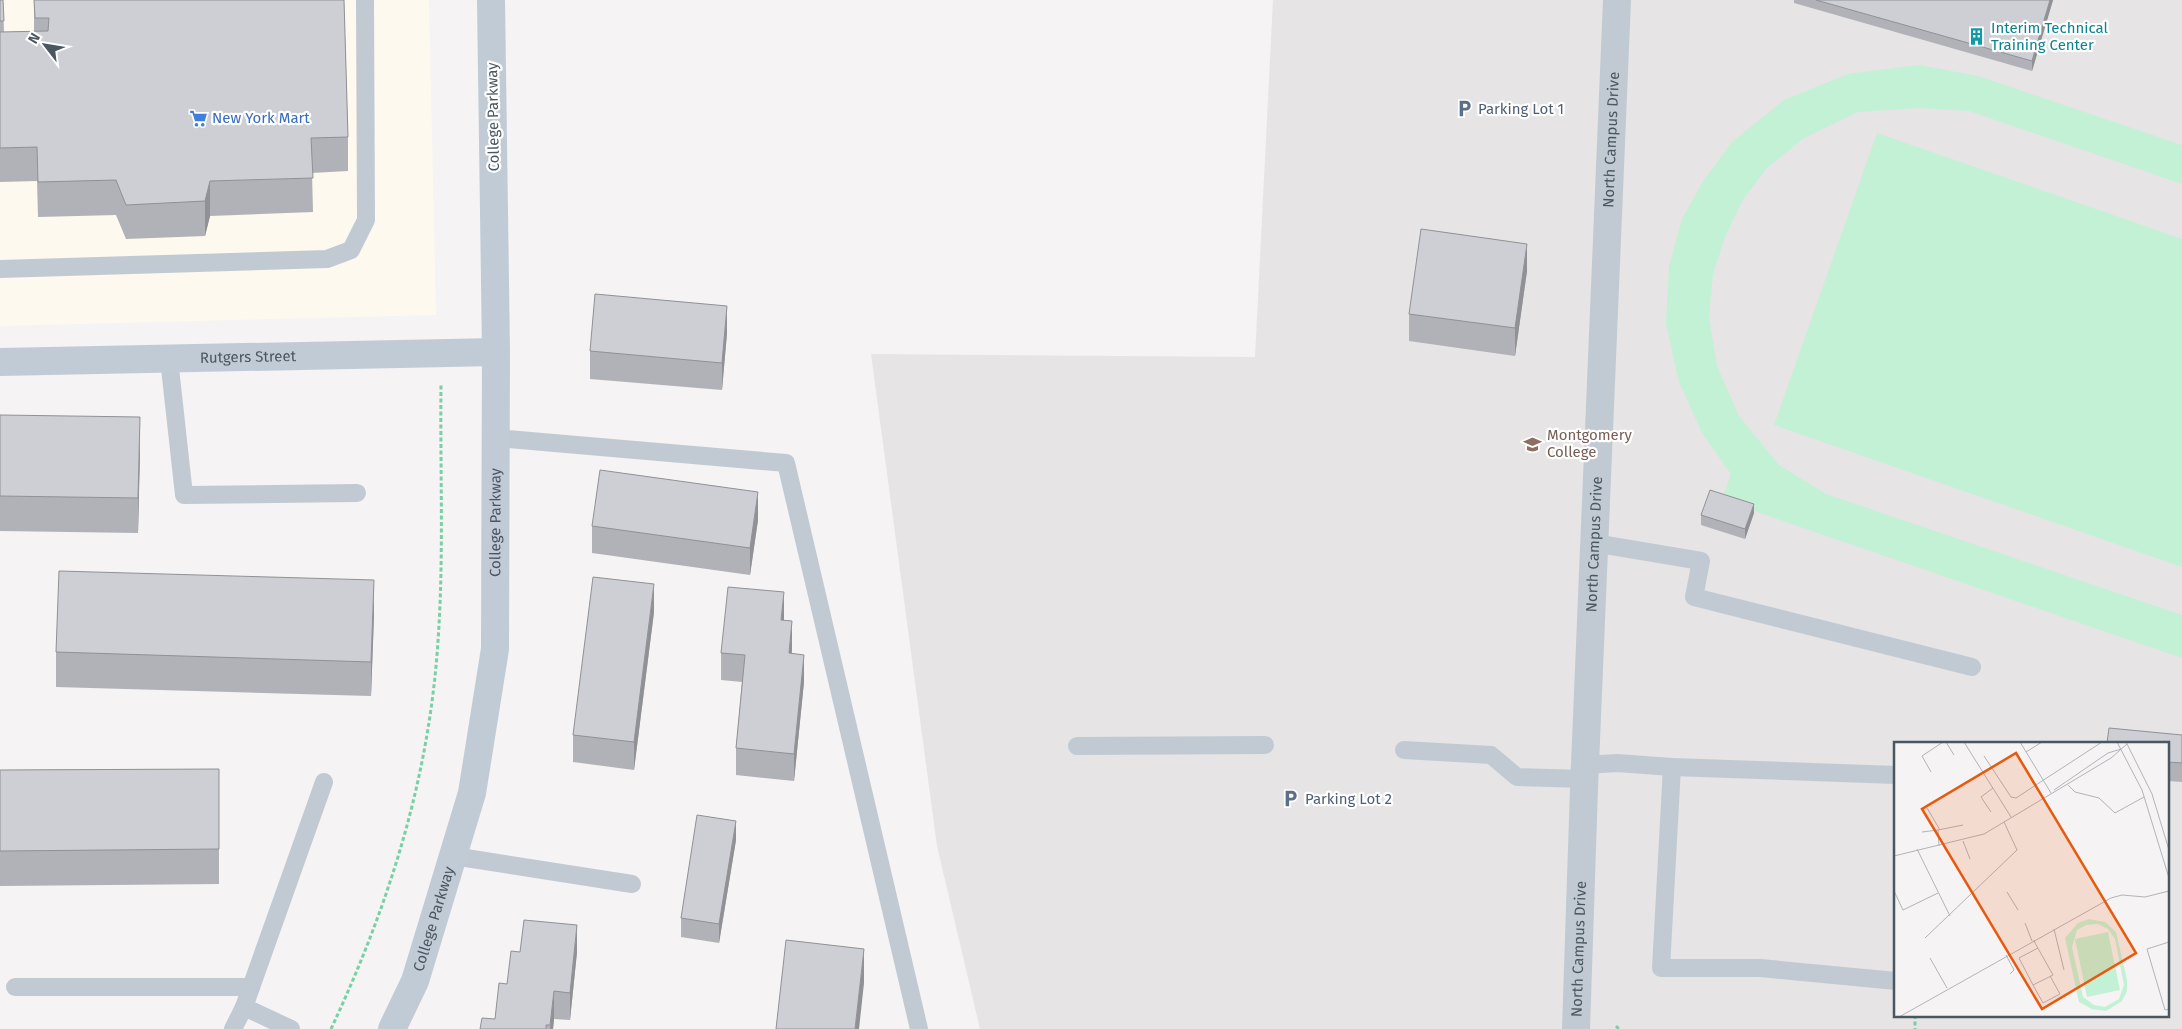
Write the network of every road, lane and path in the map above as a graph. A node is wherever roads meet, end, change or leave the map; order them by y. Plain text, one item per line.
1 (365, 0) edge
2 (491, 0) edge
3 (1617, 0) edge
4 (0, 269) edge
5 (496, 352) junction
6 (442, 353) junction
7 (170, 359) junction
8 (0, 362) edge
9 (496, 438) junction
10 (357, 493) dead end
11 (1594, 543) junction
12 (1972, 667) dead end
13 (1265, 745) dead end
14 (1077, 746) dead end
15 (1404, 750) dead end
16 (1672, 767) junction
17 (1585, 772) junction
18 (1894, 775) edge
19 (324, 782) dead end
20 (453, 856) junction
21 (632, 884) dead end
22 (1894, 981) edge
23 (16, 987) dead end
24 (251, 987) junction
25 (244, 1007) junction
26 (1915, 1016) edge
27 (233, 1029) edge
28 (291, 1029) edge
29 (331, 1029) edge
30 (392, 1029) edge
31 (919, 1029) edge
32 (1576, 1029) edge
33 (1915, 1029) edge

1 - 4 lane
2 - 5 street, College Parkway
3 - 11 street, North Campus Drive
5 - 6 street, Rutgers Street
5 - 9 street, College Parkway
6 - 7 street, Rutgers Street
6 - 29 path
7 - 8 street, Rutgers Street
7 - 10 lane
9 - 20 street, College Parkway
9 - 31 lane
11 - 12 lane
11 - 17 street, North Campus Drive
13 - 14 lane
15 - 17 lane
16 - 17 lane
16 - 18 lane
16 - 22 lane
17 - 32 street, North Campus Drive
19 - 24 lane
20 - 21 lane
20 - 30 street, College Parkway
23 - 24 lane
24 - 25 lane
25 - 27 lane
25 - 28 lane
26 - 33 path

